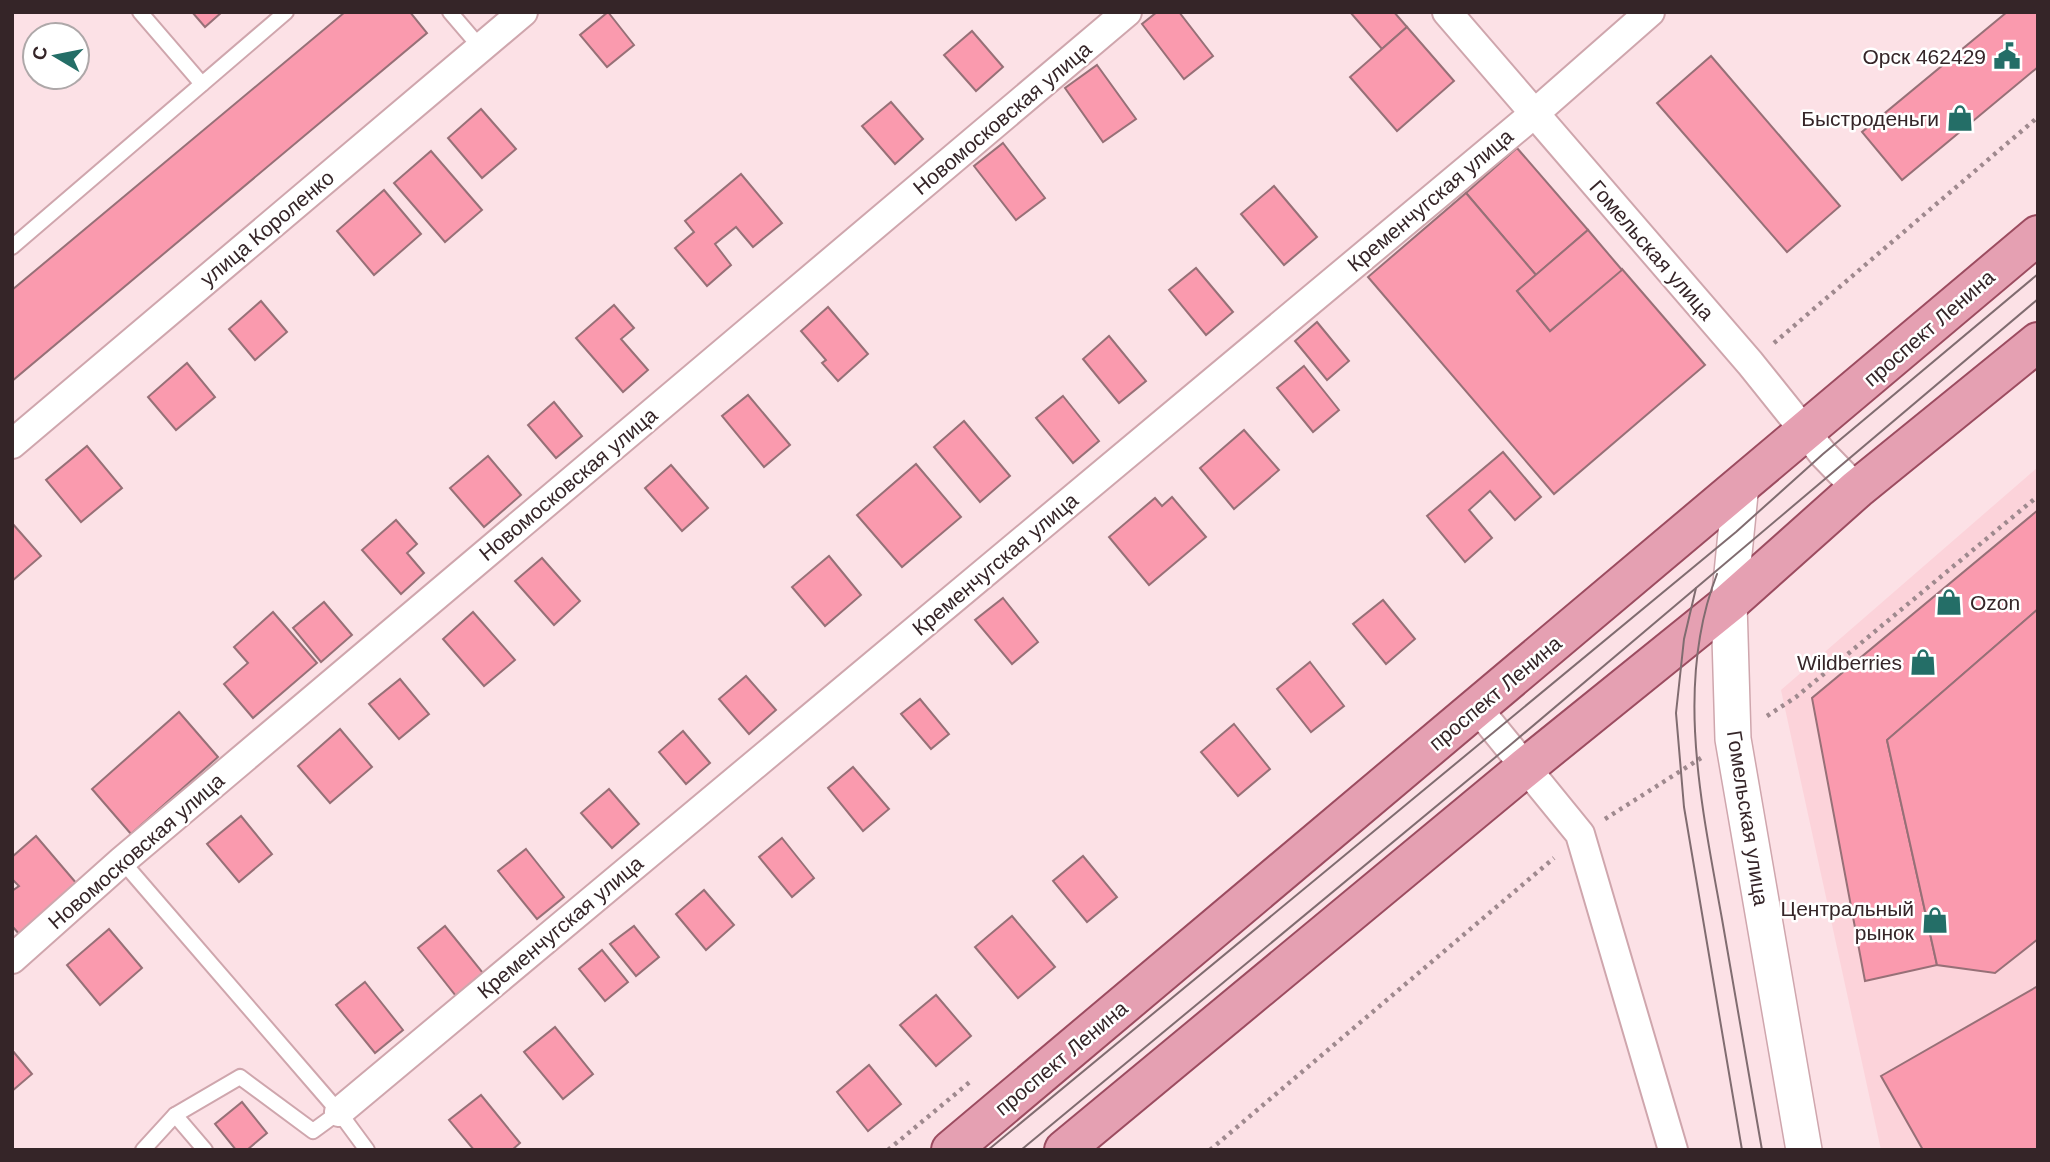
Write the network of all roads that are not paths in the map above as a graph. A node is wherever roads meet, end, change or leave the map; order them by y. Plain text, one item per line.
1 (140, 12) edge
2 (286, 12) edge
3 (450, 12) edge
4 (523, 12) edge
5 (1127, 12) edge
6 (1447, 12) edge
7 (1650, 12) edge
8 (480, 47) junction
9 (202, 84) junction
10 (1535, 113) junction
11 (2038, 235) edge
12 (12, 247) edge
13 (2038, 342) edge
14 (1807, 433) junction
15 (12, 444) edge
16 (1741, 484) junction
17 (1857, 489) junction
18 (1729, 603) junction
19 (1478, 709) junction
20 (1526, 767) junction
21 (122, 861) junction
22 (12, 959) edge
23 (339, 1112) junction
24 (175, 1115) junction
25 (143, 1150) edge
26 (205, 1150) edge
27 (367, 1150) edge
28 (951, 1150) edge
29 (1064, 1150) edge
30 (1673, 1150) edge
31 (1804, 1150) edge

1 - 9 lane
2 - 9 lane
3 - 8 lane
4 - 8 street, улица Короленко
5 - 21 street, Новомосковская улица
6 - 10 street, Гомельская улица
7 - 10 street, Кременчугская улица
8 - 15 street, улица Короленко
9 - 12 lane
10 - 14 street, Гомельская улица
10 - 23 street, Кременчугская улица
11 - 14 main road, проспект Ленина
13 - 17 main road
14 - 16 main road, проспект Ленина
14 - 17 street, Гомельская улица
16 - 18 street, Гомельская улица
16 - 19 main road, проспект Ленина
17 - 18 main road
18 - 20 main road
18 - 31 street, Гомельская улица
19 - 20 street
19 - 28 main road, проспект Ленина
20 - 29 main road
20 - 30 street
21 - 22 street, Новомосковская улица
21 - 23 lane
23 - 24 lane
23 - 27 lane
24 - 25 lane
24 - 26 lane

